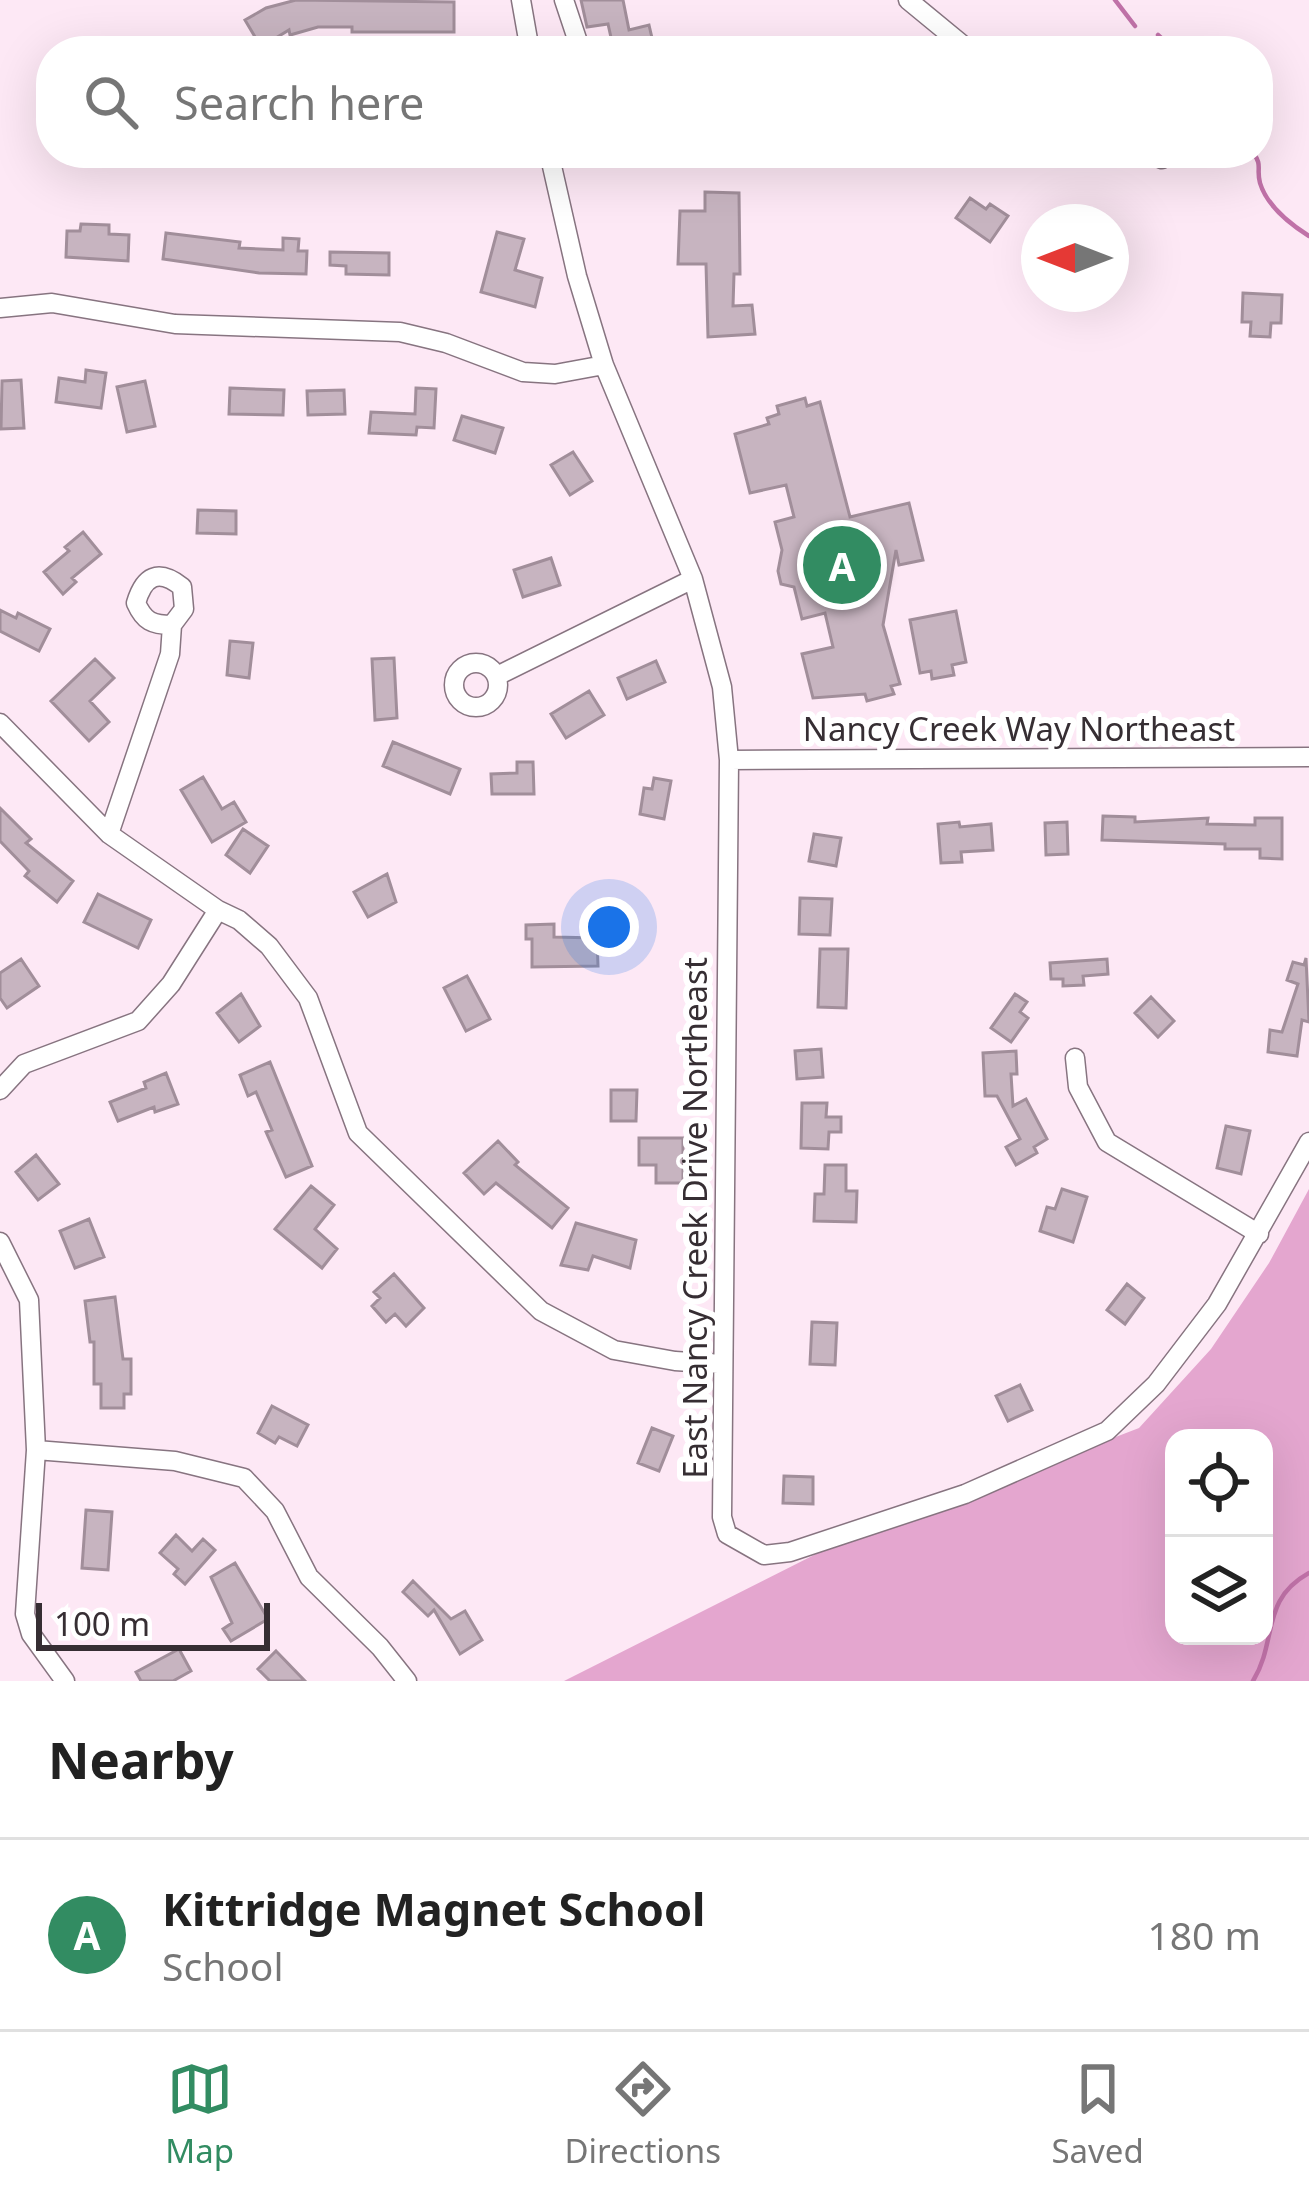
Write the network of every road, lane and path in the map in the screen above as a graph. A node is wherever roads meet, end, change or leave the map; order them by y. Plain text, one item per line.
1 (520, 0) edge
2 (563, 0) edge
3 (908, 0) edge
4 (527, 36) edge
5 (576, 36) edge
6 (952, 36) edge
7 (553, 168) edge
8 (0, 308) edge
9 (604, 365) junction
10 (693, 579) junction
11 (172, 625) dead end
12 (497, 676) dead end
13 (0, 723) edge
14 (1309, 757) edge
15 (729, 760) junction
16 (109, 834) junction
17 (218, 910) junction
18 (1075, 1058) dead end
19 (0, 1090) edge
20 (1309, 1142) edge
21 (1258, 1234) junction
22 (0, 1242) edge
23 (722, 1364) junction
24 (36, 1450) junction
25 (65, 1681) edge
26 (407, 1681) edge

1 - 4 street
2 - 5 street
3 - 6 street
7 - 9 street
8 - 9 street
9 - 10 street
10 - 12 street
10 - 15 street, East Nancy Creek Drive Northeast
11 - 16 street
13 - 16 street
14 - 15 street, Nancy Creek Way Northeast
15 - 23 street, East Nancy Creek Drive Northeast
16 - 17 street
17 - 19 street
17 - 23 street
18 - 21 street
20 - 21 street
21 - 23 street, East Nancy Creek Drive Northeast
22 - 24 street
24 - 25 street
24 - 26 street

